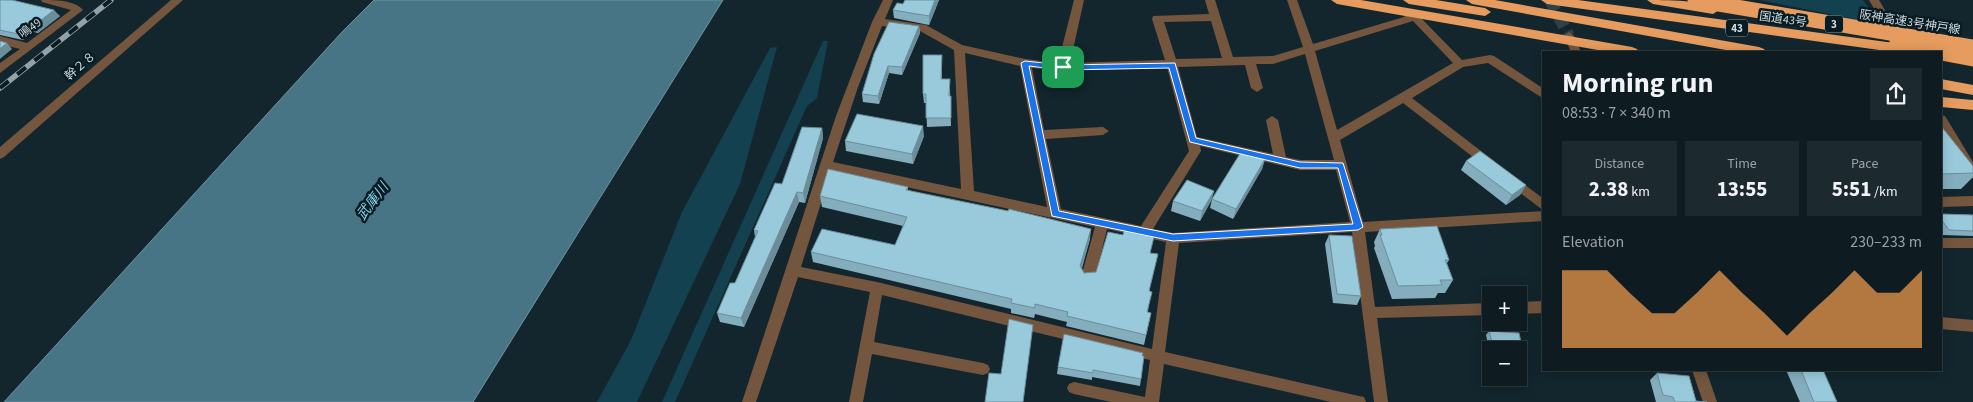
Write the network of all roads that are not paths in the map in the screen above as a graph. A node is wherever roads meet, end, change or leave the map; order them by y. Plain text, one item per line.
1 (46, 0) edge
2 (160, 0) edge
3 (888, 0) edge
4 (1079, 0) edge
5 (1210, 0) edge
6 (1292, 0) edge
7 (1337, 0) edge
8 (1409, 0) edge
9 (1472, 0) edge
10 (1547, 0) edge
11 (1591, 0) edge
12 (1653, 0) edge
13 (1686, 0) edge
14 (1695, 0) edge
15 (1874, 0) edge
16 (1666, 1) edge
17 (176, 2) edge
18 (1414, 14) junction
19 (1536, 15) junction
20 (1659, 16) junction
21 (1215, 17) junction
22 (877, 22) junction
23 (0, 40) edge
24 (1899, 42) junction
25 (1572, 43) edge
26 (28, 47) junction
27 (1973, 47) edge
28 (959, 48) junction
29 (1309, 49) junction
30 (1625, 51) edge
31 (1753, 51) edge
32 (1920, 51) edge
33 (1932, 51) edge
34 (1973, 53) edge
35 (1942, 54) edge
36 (1973, 59) edge
37 (1229, 61) junction
38 (1249, 61) junction
39 (1025, 63) junction
40 (1460, 64) junction
41 (1172, 65) junction
42 (1063, 67) junction
43 (0, 69) edge
44 (1942, 84) edge
45 (1257, 88) dead end
46 (1973, 90) edge
47 (1542, 94) edge
48 (1403, 97) junction
49 (1942, 102) edge
50 (1973, 105) edge
51 (1272, 120) dead end
52 (1942, 121) edge
53 (1103, 131) dead end
54 (1041, 135) junction
55 (1333, 138) junction
56 (1193, 140) junction
57 (0, 154) edge
58 (1281, 161) junction
59 (826, 165) junction
60 (1341, 165) junction
61 (1973, 172) edge
62 (968, 195) junction
63 (1942, 202) edge
64 (1973, 202) edge
65 (1542, 204) edge
66 (1055, 213) junction
67 (1542, 216) edge
68 (1102, 223) junction
69 (1358, 227) junction
70 (1144, 232) junction
71 (1173, 238) junction
72 (1942, 243) edge
73 (1973, 243) edge
74 (793, 272) junction
75 (1088, 277) edge
76 (877, 288) junction
77 (1542, 307) edge
78 (1527, 308) edge
79 (1482, 309) edge
80 (1370, 313) junction
81 (1942, 323) edge
82 (1973, 326) edge
83 (866, 348) junction
84 (1157, 356) junction
85 (983, 369) dead end
86 (1699, 371) edge
87 (1074, 388) dead end
88 (749, 402) edge
89 (856, 402) edge
90 (1141, 402) edge
91 (1152, 402) edge
92 (1359, 402) edge
93 (1381, 402) edge
94 (1710, 402) edge

1 - 26 street, 鳴49
2 - 17 street
3 - 22 street
4 - 42 street
5 - 21 street
6 - 29 street
7 - 18 highway
8 - 19 highway
9 - 19 highway, 43
10 - 20 highway, 国道43号 / 43
11 - 20 highway
12 - 16 highway
13 - 33 highway, 阪神高速3号神戸線 / 3, bridge
14 - 27 highway, 阪神高速3号神戸線 / 3, bridge
15 - 24 street
16 - 24 highway
17 - 57 street, 幹２８
18 - 25 highway
18 - 29 street
18 - 40 street
19 - 31 highway, 43
20 - 32 highway, 国道43号 / 43
21 - 37 street
21 - 41 street
22 - 28 street
22 - 59 street
23 - 26 street
24 - 34 highway
25 - 30 highway
26 - 43 street, 鳴49
28 - 39 street
28 - 62 street
29 - 38 street
29 - 55 street
35 - 36 highway, bridge
37 - 38 street
37 - 41 street
38 - 45 street
39 - 42 street
39 - 54 street
40 - 47 street
40 - 48 street
41 - 42 street
41 - 56 street
44 - 46 highway
48 - 55 street
48 - 65 street
49 - 50 highway
51 - 58 street
52 - 61 street
53 - 54 street
54 - 66 street
55 - 60 street
56 - 58 street
56 - 70 street
58 - 60 street
59 - 62 street
59 - 74 street
60 - 69 street
62 - 66 street
63 - 64 street
66 - 68 street
67 - 69 street
68 - 70 street
68 - 75 street
69 - 71 street
69 - 80 street
70 - 71 street
71 - 84 street
72 - 73 street
74 - 76 street
74 - 88 street
76 - 83 street
76 - 84 street
77 - 78 street
79 - 80 street
80 - 93 street
81 - 82 street
83 - 85 street
83 - 89 street
84 - 91 street
84 - 92 street
86 - 94 street
87 - 90 street

